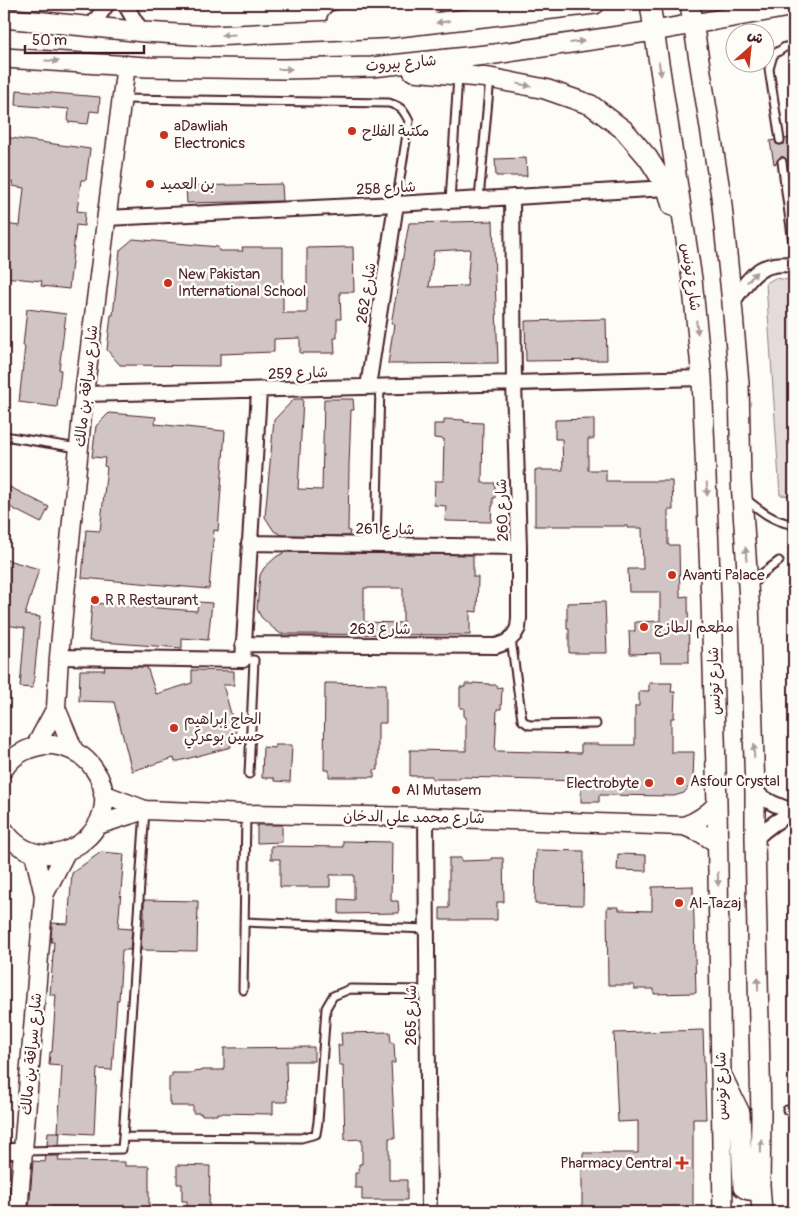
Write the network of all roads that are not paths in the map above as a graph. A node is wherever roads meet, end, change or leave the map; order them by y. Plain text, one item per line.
1 (107, 4) edge
2 (125, 4) edge
3 (432, 4) edge
4 (595, 4) edge
5 (650, 4) edge
6 (690, 4) edge
7 (794, 6) edge
8 (4, 18) edge
9 (694, 24) junction
10 (91, 27) junction
11 (654, 31) junction
12 (144, 32) junction
13 (258, 34) junction
14 (794, 46) edge
15 (4, 58) edge
16 (126, 66) junction
17 (372, 67) junction
18 (458, 75) junction
19 (490, 78) junction
20 (123, 99) junction
21 (780, 140) dead end
22 (782, 162) dead end
23 (667, 188) junction
24 (512, 197) junction
25 (480, 199) junction
26 (450, 201) junction
27 (396, 204) junction
28 (106, 218) junction
29 (794, 250) edge
30 (788, 264) edge
31 (692, 279) junction
32 (732, 303) junction
33 (702, 378) junction
34 (514, 382) junction
35 (374, 387) junction
36 (260, 391) junction
37 (84, 394) junction
38 (4, 436) edge
39 (79, 448) junction
40 (741, 481) junction
41 (790, 524) dead end
42 (249, 543) junction
43 (376, 545) junction
44 (519, 547) junction
45 (779, 561) dead end
46 (749, 600) junction
47 (512, 637) junction
48 (243, 644) junction
49 (59, 657) junction
50 (243, 660) junction
51 (56, 708) junction
52 (596, 724) dead end
53 (35, 747) junction
54 (74, 751) junction
55 (4, 769) edge
56 (249, 774) dead end
57 (755, 792) junction
58 (103, 794) junction
59 (717, 804) junction
60 (145, 810) junction
61 (794, 812) edge
62 (246, 814) junction
63 (426, 817) junction
64 (98, 825) junction
65 (684, 826) junction
66 (4, 830) edge
67 (755, 839) junction
68 (717, 843) junction
69 (34, 852) junction
70 (66, 852) junction
71 (44, 895) junction
72 (244, 922) junction
73 (427, 929) junction
74 (243, 990) dead end
75 (427, 990) junction
76 (721, 1075) junction
77 (122, 1137) junction
78 (4, 1151) edge
79 (22, 1151) junction
80 (760, 1185) junction
81 (18, 1212) edge
82 (429, 1212) edge
83 (723, 1212) edge
84 (762, 1212) edge

1 - 10 street
2 - 12 street
3 - 13 main road
4 -> 13 main road
5 - 11 main road, شارع تونس
6 - 9 main road
7 - 9 main road, شارع بيروت
8 - 10 main road
9 - 11 main road, شارع بيروت
9 - 32 main road
10 - 12 main road
17 -> 11 main road, شارع بيروت
11 -> 31 main road, شارع تونس
13 -> 12 main road
14 - 21 lane
15 -> 16 main road, شارع بيروت
16 -> 17 main road, شارع بيروت
16 - 20 street, شارع سراقة بن مالك
17 - 18 main road
18 - 19 main road
18 - 26 lane
19 -> 23 main road
19 - 25 lane
20 - 27 lane
20 - 28 street, شارع سراقة بن مالك
22 - 29 lane
23 - 24 street, شارع 258
23 - 31 main road
24 - 25 street, شارع 258
24 - 34 street, شارع 260
25 - 26 street, شارع 258
26 - 27 street, شارع 258
27 - 28 street, شارع 258
27 - 35 street, شارع 262
28 - 37 street, شارع سراقة بن مالك
32 -> 30 street
31 -> 33 main road, شارع تونس
32 - 40 main road
33 - 34 street
33 -> 59 main road, شارع تونس
34 - 35 street, شارع 259
34 - 44 street, شارع 260
35 - 36 street, شارع 259
35 - 43 lane
36 - 37 street, شارع 259
36 - 42 street
37 - 39 street, شارع سراقة بن مالك
38 - 39 lane
39 - 49 street, شارع سراقة بن مالك
40 - 41 lane
46 -> 40 main road
42 - 43 street, شارع 261
42 - 48 street
43 - 44 street, شارع 261
44 - 47 street, شارع 260
45 - 46 lane
57 -> 46 main road
47 - 48 street, شارع 263
47 - 52 lane
48 - 50 street
49 - 50 street
49 - 51 street, شارع سراقة بن مالك
50 - 56 lane
51 - 53 street, شارع سراقة بن مالك
51 - 54 street, شارع سراقة بن مالك
53 - 54 street
53 - 55 street
54 - 58 street
57 - 61 street
57 - 67 main road
58 - 60 street, شارع محمد علي الدخان
58 - 64 street
59 - 65 street, شارع محمد علي الدخان
59 - 68 main road, شارع تونس
60 - 62 street, شارع محمد علي الدخان
60 - 64 street, شارع محمد علي الدخان
60 - 77 lane
61 - 67 street
62 - 63 street, شارع محمد علي الدخان
62 - 72 lane
63 - 65 street, شارع محمد علي الدخان
63 - 73 street, شارع 265
64 - 70 street
65 - 68 street, شارع محمد علي الدخان
66 - 69 street
80 -> 67 main road
68 -> 76 main road, شارع تونس
69 - 70 street
69 - 71 street, شارع سراقة بن مالك
70 - 71 street, شارع سراقة بن مالك
71 - 79 street, شارع سراقة بن مالك
72 - 73 lane
72 - 74 lane
73 - 75 street, شارع 265
75 - 77 lane
75 - 82 street, شارع 265
76 - 80 main road
76 - 83 main road, شارع تونس
77 - 79 lane
78 - 79 street
79 - 81 street, شارع سراقة بن مالك
80 - 84 main road

